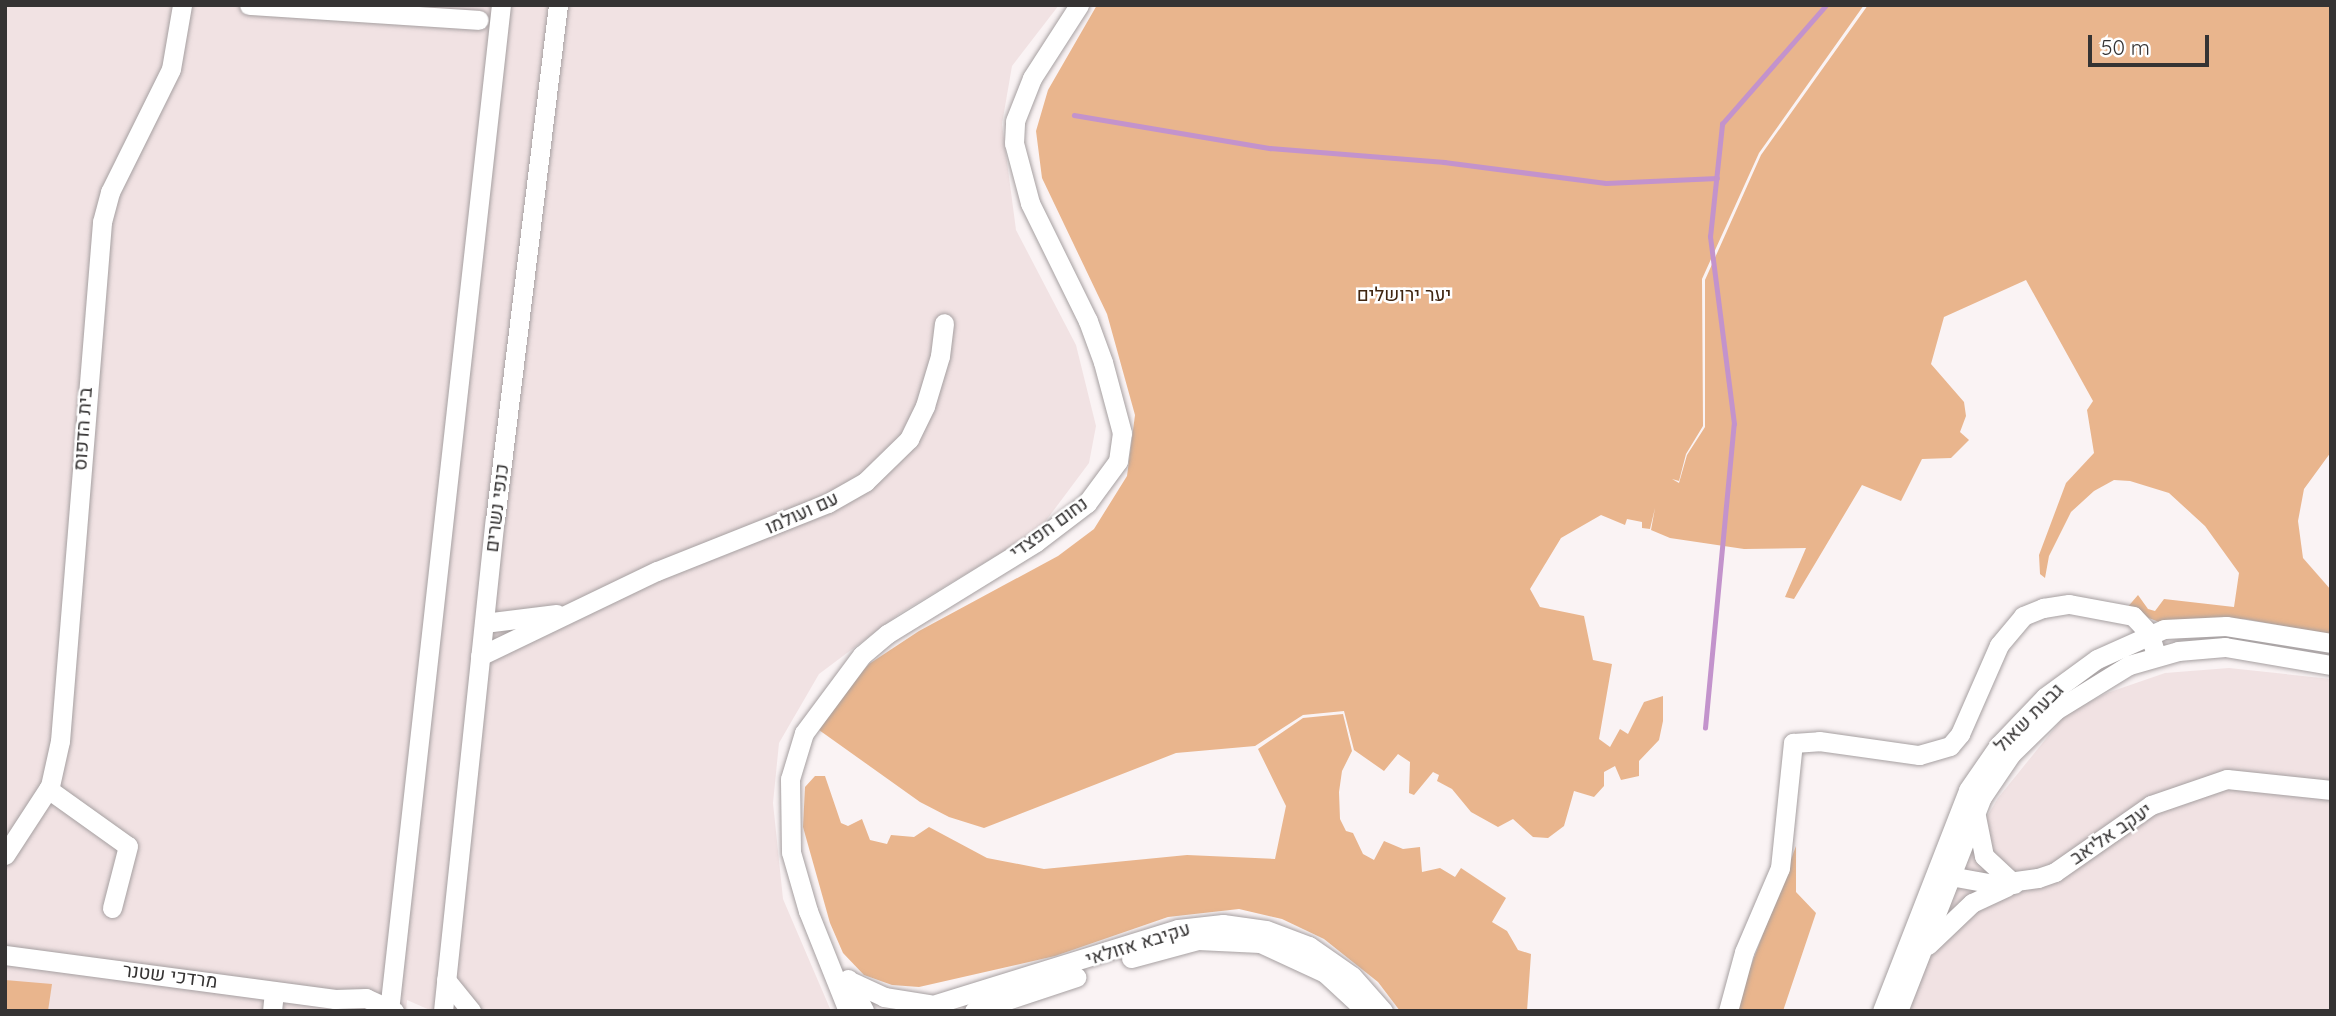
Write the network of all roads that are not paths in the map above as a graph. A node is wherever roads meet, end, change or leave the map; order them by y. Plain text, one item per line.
1 (182, 5) edge
2 (249, 5) edge
3 (501, 5) edge
4 (558, 5) edge
5 (1079, 5) edge
6 (479, 20) dead end
7 (944, 323) dead end
8 (568, 612) junction
9 (484, 623) junction
10 (2149, 633) junction
11 (2331, 643) edge
12 (2156, 655) junction
13 (480, 656) junction
14 (2331, 665) edge
15 (48, 789) junction
16 (2331, 790) edge
17 (1977, 809) junction
18 (5, 855) edge
19 (1942, 875) junction
20 (2014, 884) junction
21 (111, 908) dead end
22 (1920, 953) junction
23 (5, 955) edge
24 (446, 980) junction
25 (842, 981) junction
26 (274, 991) junction
27 (335, 999) junction
28 (937, 1004) junction
29 (391, 1010) edge
30 (272, 1011) edge
31 (358, 1011) edge
32 (443, 1011) edge
33 (471, 1011) edge
34 (835, 1011) edge
35 (848, 1011) edge
36 (864, 1011) edge
37 (913, 1011) edge
38 (974, 1011) edge
39 (1366, 1011) edge
40 (1383, 1011) edge
41 (1728, 1011) edge
42 (1882, 1011) edge
43 (1898, 1011) edge

1 - 15 street, בית הדפוס
2 - 6 street
3 - 29 street
4 - 9 street, כנפי נשרים
5 - 25 street, נחום חפצדי
7 - 8 street, עם ועולמו
8 - 9 street, עם ועולמו
8 - 13 street, עם ועולמו
9 - 13 street, כנפי נשרים
10 - 11 street, גבעת שאול
10 - 12 street
10 - 19 street, גבעת שאול
10 - 41 street
12 - 14 street, גבעת שאול
12 - 17 street, גבעת שאול
13 - 24 street, כנפי נשרים
15 - 18 street, בית הדפוס
15 - 21 street
16 - 20 street, יעקב אליאב
17 - 19 street, גבעת שאול
17 - 20 street
19 - 20 street, יעקב אליאב
19 - 22 street, גבעת שאול
19 - 42 street, גבעת שאול
20 - 22 street
22 - 43 street, גבעת שאול
23 - 26 street, מרדכי שטנר
24 - 32 street, כנפי נשרים
24 - 33 street
25 - 28 street
25 - 34 street
25 - 35 street, נחום חפצדי
25 - 36 street, נחום חפצדי
26 - 27 street, מרדכי שטנר
26 - 30 street
27 - 29 street, מרדכי שטנר
27 - 31 street, מרדכי שטנר
28 - 37 street, עקיבא אזולאי
28 - 40 street, עקיבא אזולאי
38 - 39 street, עקיבא אזולאי

